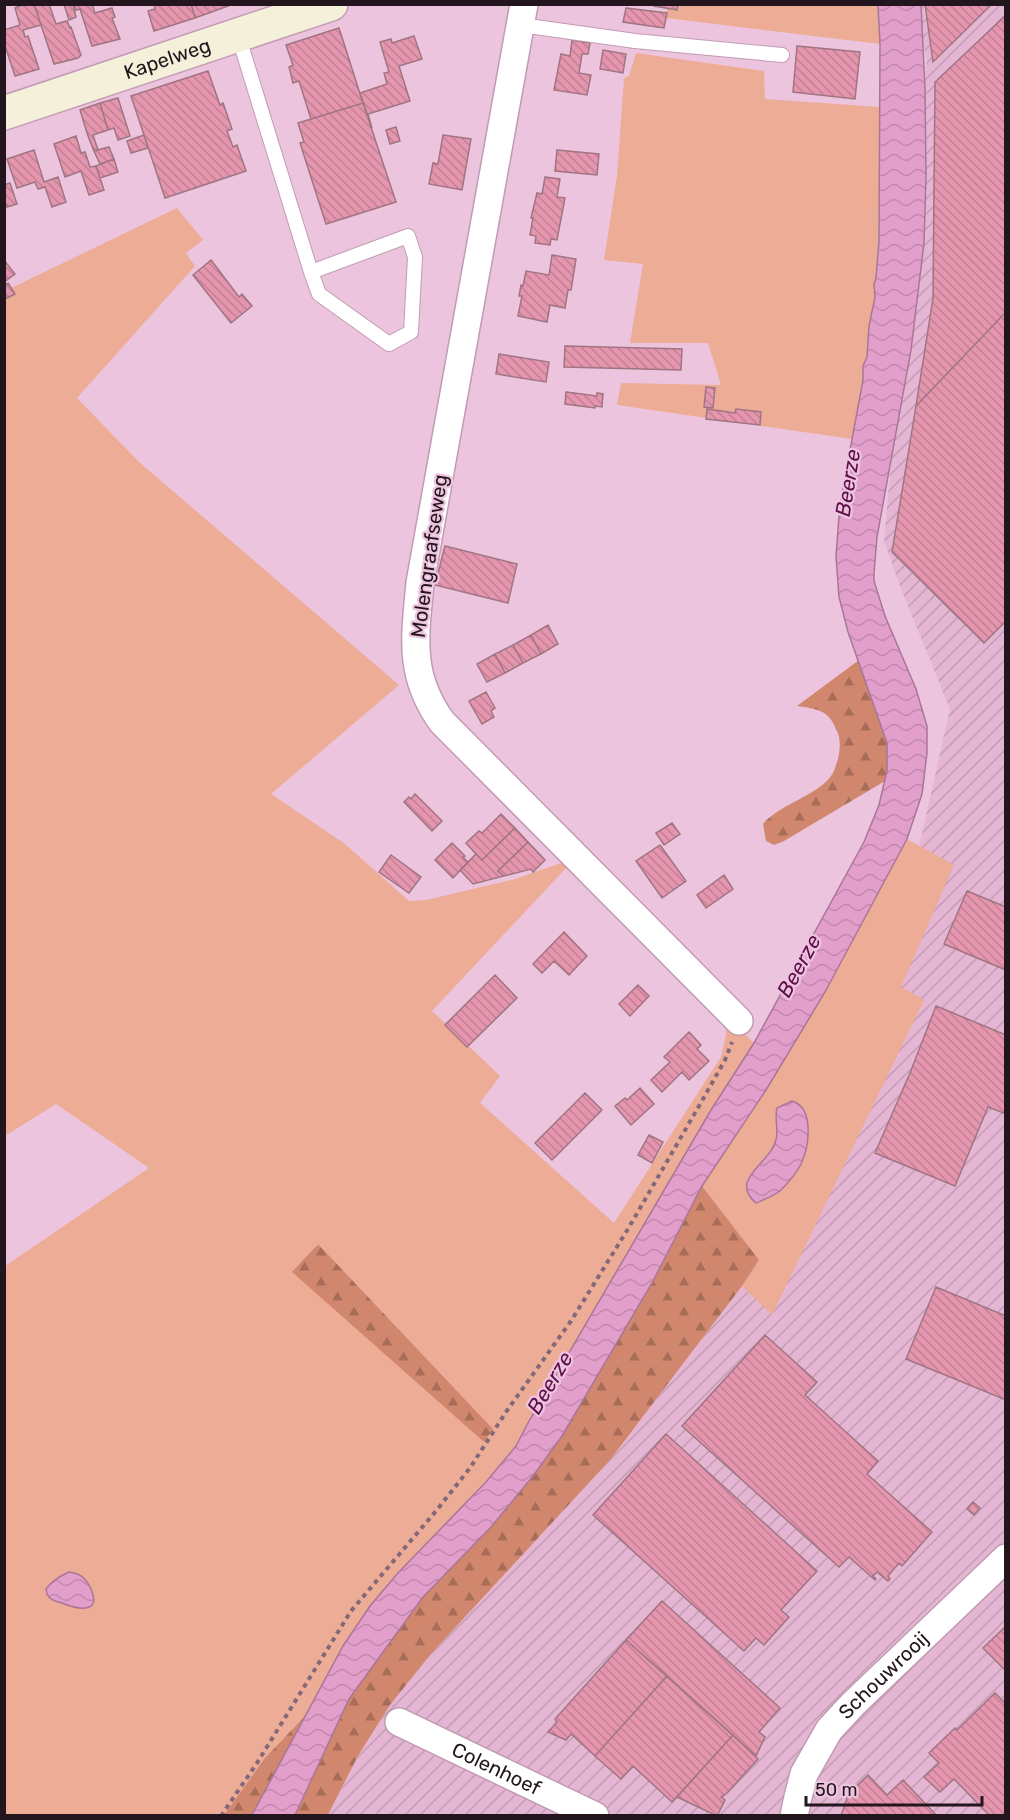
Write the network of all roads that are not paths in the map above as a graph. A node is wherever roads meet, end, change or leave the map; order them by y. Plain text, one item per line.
1 (331, 4) edge
2 (523, 15) edge
3 (238, 35) junction
4 (782, 55) dead end
5 (4, 113) edge
6 (311, 272) junction
7 (740, 1021) road end
8 (1005, 1558) edge
9 (399, 1722) dead end
10 (595, 1815) edge
11 (794, 1815) edge

1 - 3 main road, Kapelweg
2 - 4 lane
2 - 7 street, Molengraafseweg
3 - 5 main road, Kapelweg
3 - 6 lane
6 - 6 lane
8 - 11 street, Schouwrooij
9 - 10 street, Colenhoef

